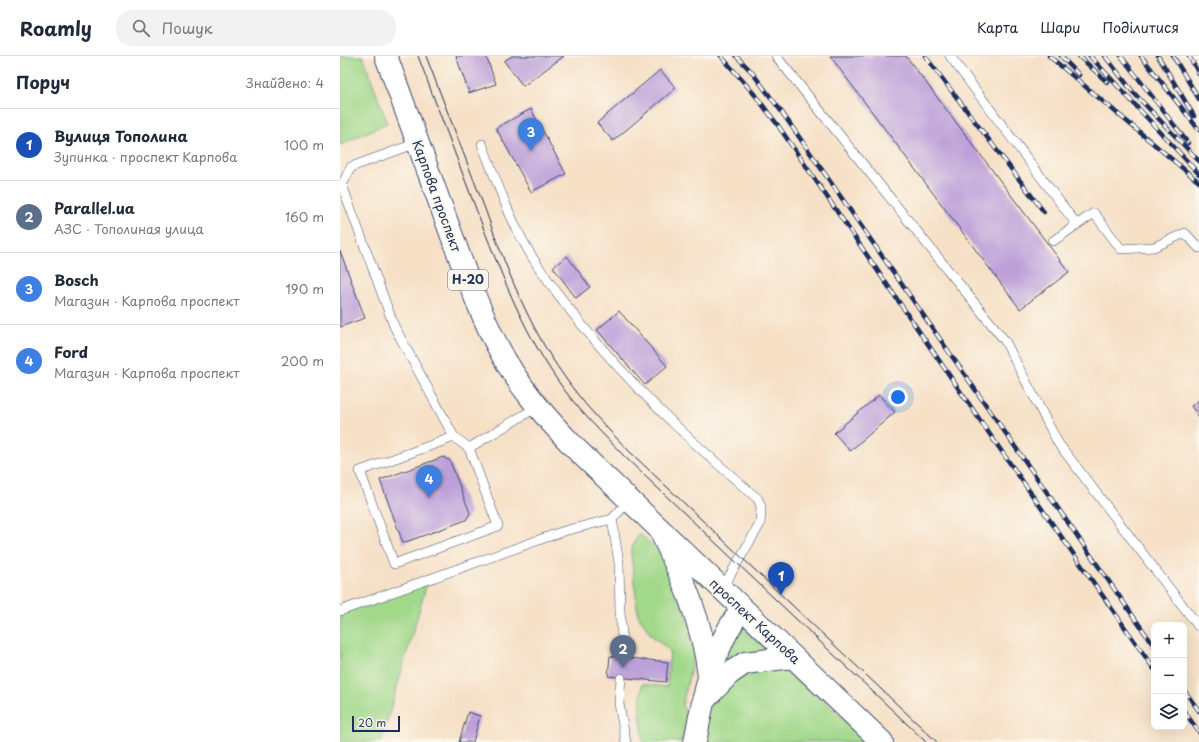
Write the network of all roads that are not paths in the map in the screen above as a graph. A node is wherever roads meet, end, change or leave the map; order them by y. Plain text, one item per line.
1 (386, 56) edge
2 (776, 56) edge
3 (950, 56) edge
4 (417, 142) junction
5 (482, 144) dead end
6 (1077, 224) junction
7 (1053, 241) dead end
8 (1199, 248) edge
9 (537, 407) junction
10 (454, 437) junction
11 (470, 448) junction
12 (629, 501) junction
13 (612, 519) junction
14 (660, 530) junction
15 (722, 589) junction
16 (742, 609) junction
17 (340, 611) edge
18 (1199, 627) edge
19 (793, 657) junction
20 (624, 658) dead end
21 (709, 676) junction
22 (622, 678) dead end
23 (703, 701) junction
24 (626, 742) edge
25 (694, 742) edge
26 (882, 742) edge

1 - 4 main road, Карпова проспект / Н-20
2 - 18 lane
3 - 6 lane
4 - 9 main road, Карпова проспект / Н-20
4 - 10 lane
5 - 15 lane
6 - 7 lane
6 - 8 lane
9 - 11 lane
9 - 12 main road, Карпова проспект / Н-20
10 - 11 lane
10 - 11 lane
12 - 13 lane
12 - 14 main road, проспект Карпова
13 - 17 lane
13 - 20 lane
14 - 15 main road, проспект Карпова
14 - 21 main road
15 - 16 main road, проспект Карпова
16 - 19 main road, проспект Карпова
16 - 21 main road
19 - 23 main road
19 - 26 main road, проспект Карпова
21 - 23 main road
22 - 24 lane
23 - 25 main road

